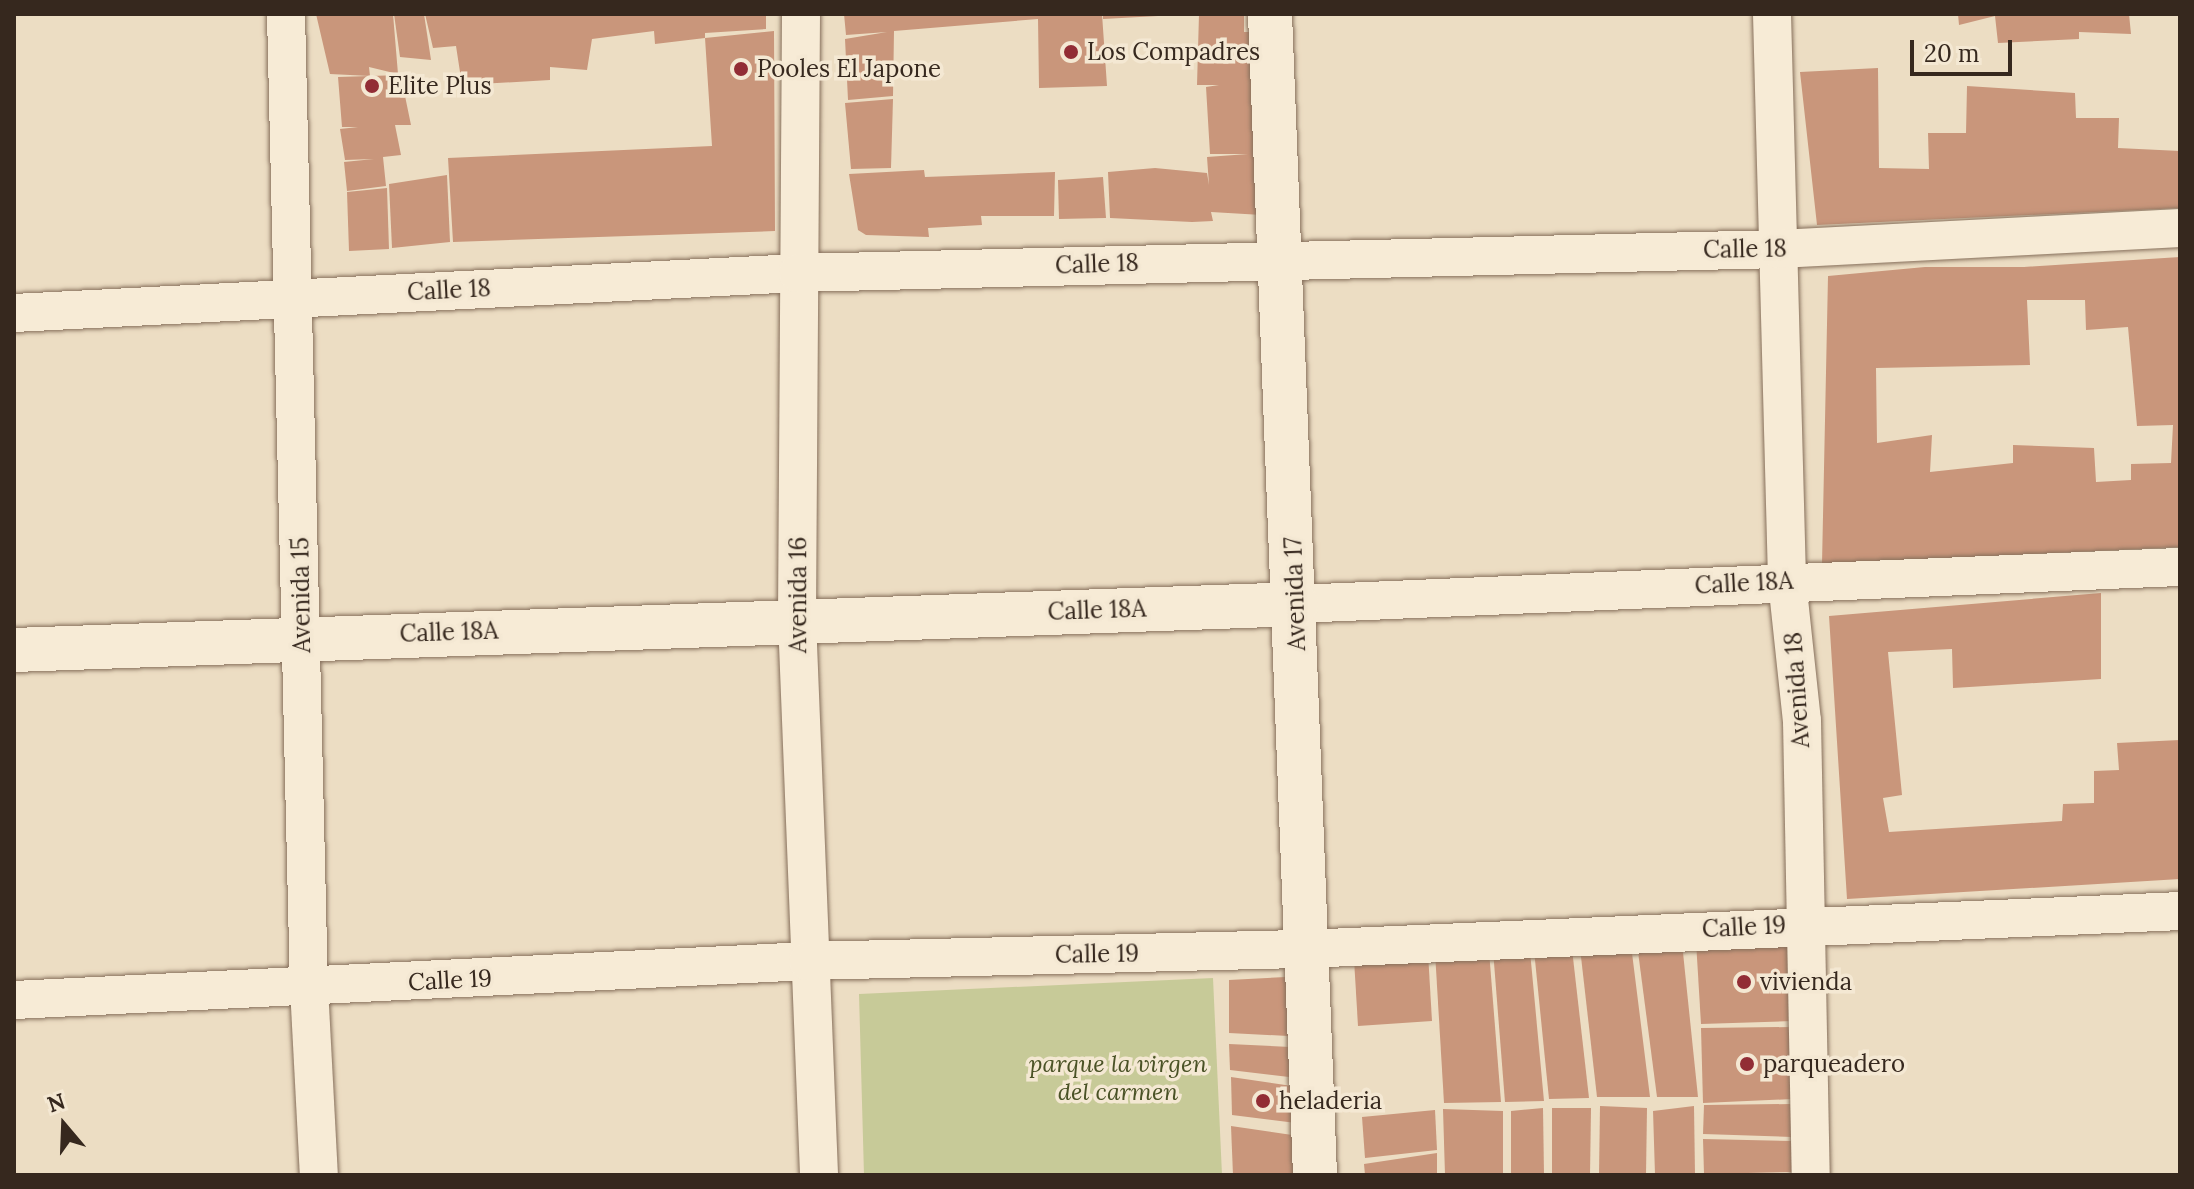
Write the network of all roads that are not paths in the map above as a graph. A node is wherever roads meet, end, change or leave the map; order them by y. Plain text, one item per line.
1 (286, 14) edge
2 (801, 14) edge
3 (1270, 14) edge
4 (1772, 14) edge
5 (2180, 228) edge
6 (1779, 249) junction
7 (1282, 259) junction
8 (798, 273) junction
9 (296, 297) junction
10 (14, 313) edge
11 (2180, 567) edge
12 (1787, 581) junction
13 (1296, 604) junction
14 (797, 619) junction
15 (302, 637) junction
16 (14, 650) edge
17 (2180, 911) edge
18 (1805, 924) junction
19 (1304, 949) junction
20 (808, 961) junction
21 (309, 987) junction
22 (14, 1000) edge
23 (319, 1175) edge
24 (819, 1175) edge
25 (1315, 1175) edge
26 (1811, 1175) edge

1 - 9 street, Avenida 15
2 - 8 street, Avenida 16
3 - 7 street, Avenida 17
4 - 6 street, Avenida 18
5 - 6 street, Calle 18
6 - 7 street, Calle 18
6 - 12 street, Avenida 18
7 - 8 street, Calle 18
7 - 13 street, Avenida 17
8 - 9 street, Calle 18
8 - 14 street, Avenida 16
9 - 10 street, Calle 18
9 - 15 street, Avenida 15
11 - 12 street, Calle 18A
12 - 13 street, Calle 18A
12 - 18 street, Avenida 18
13 - 14 street, Calle 18A
13 - 19 street, Avenida 17
14 - 15 street, Calle 18A
14 - 20 street, Avenida 16
15 - 16 street, Calle 18A
15 - 21 street, Avenida 15
17 - 18 street, Calle 19
18 - 19 street, Calle 19
18 - 26 street, Avenida 18
19 - 20 street, Calle 19
19 - 25 street, Avenida 17
20 - 21 street, Calle 19
20 - 24 street, Avenida 16
21 - 22 street, Calle 19
21 - 23 street, Avenida 15

